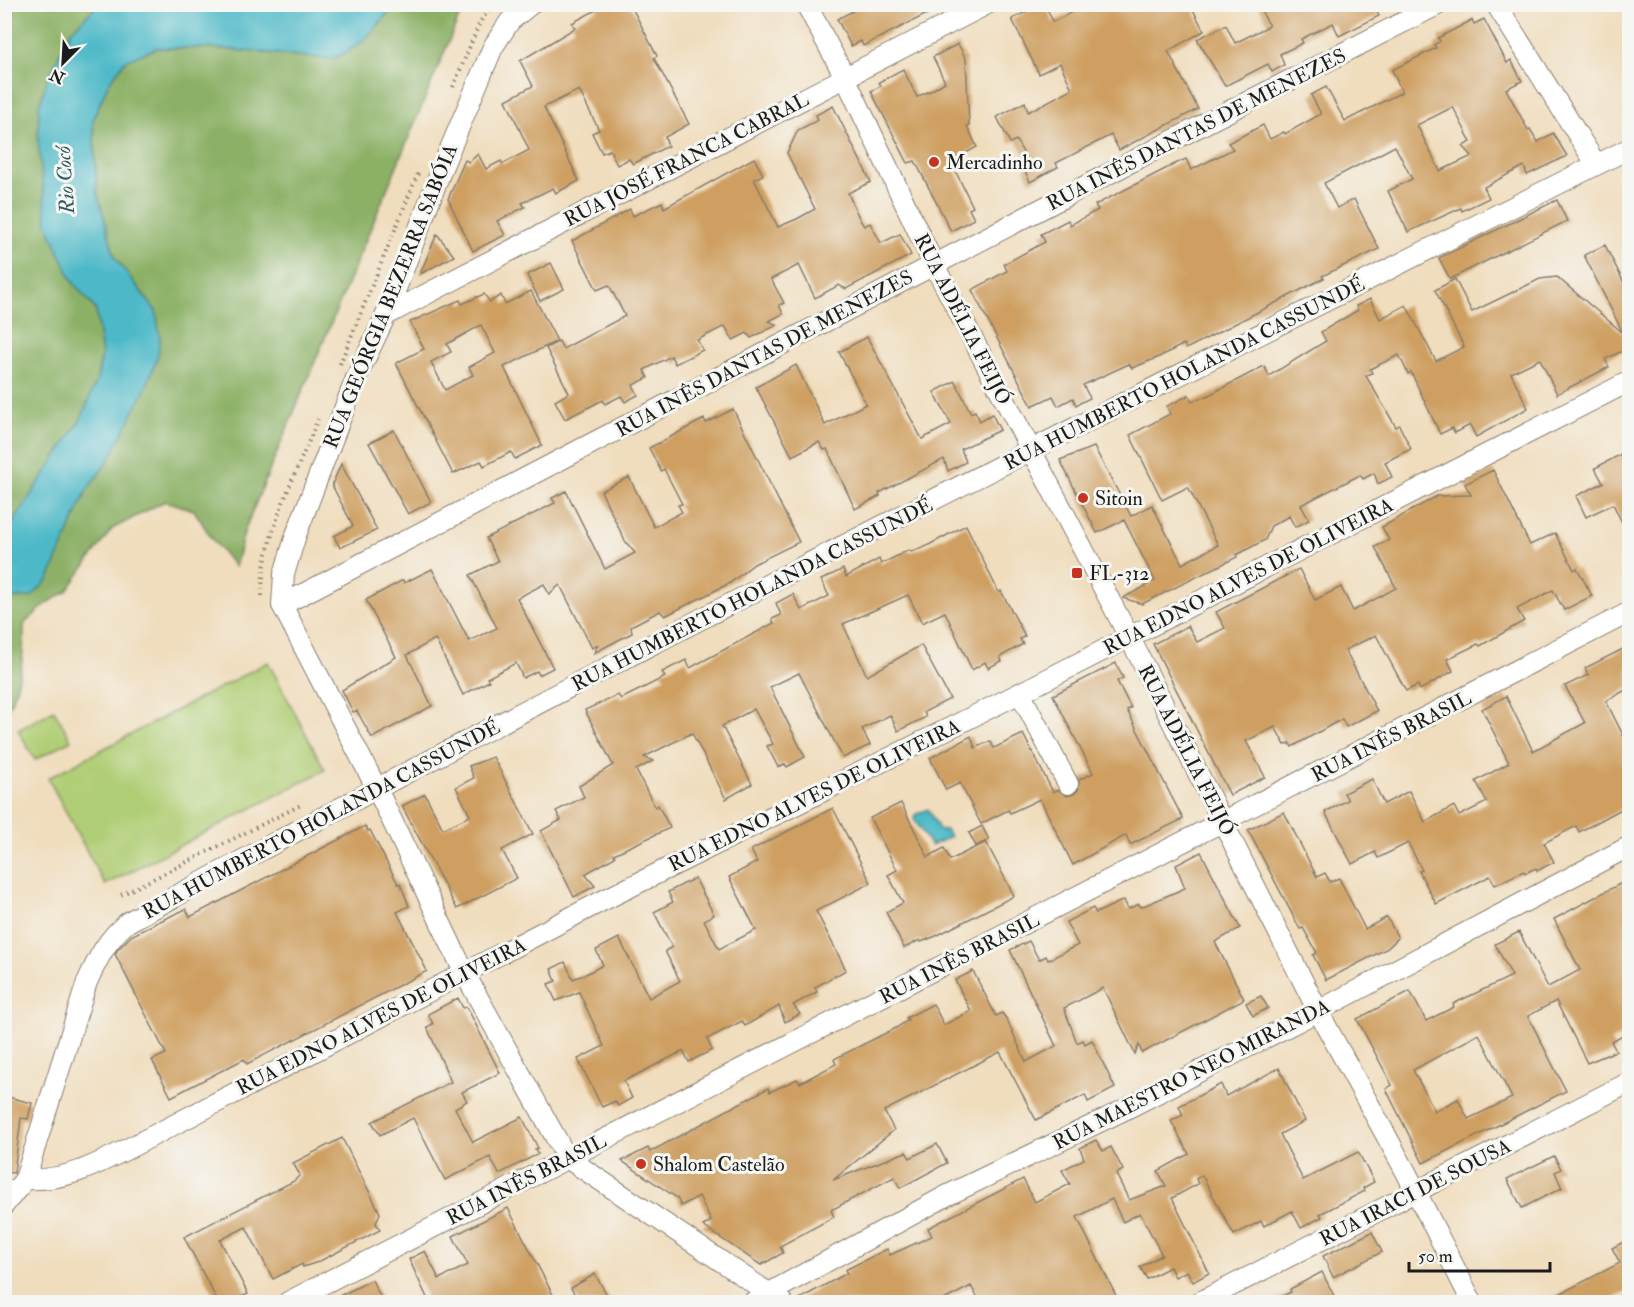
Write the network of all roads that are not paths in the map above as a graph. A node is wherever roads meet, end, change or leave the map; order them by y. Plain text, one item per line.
1 (531, 4) edge
2 (806, 4) edge
3 (987, 4) edge
4 (1439, 4) edge
5 (1496, 4) edge
6 (845, 77) junction
7 (1629, 148) edge
8 (1596, 164) junction
9 (934, 265) junction
10 (386, 315) junction
11 (1629, 381) edge
12 (1030, 451) junction
13 (282, 605) junction
14 (1629, 612) edge
15 (1129, 637) junction
16 (1020, 693) junction
17 (1068, 784) dead end
18 (377, 789) junction
19 (1223, 822) junction
20 (1629, 846) edge
21 (465, 974) junction
22 (1318, 1011) junction
23 (1629, 1082) edge
24 (567, 1158) junction
25 (25, 1179) junction
26 (1416, 1192) junction
27 (4, 1205) edge
28 (768, 1300) edge
29 (288, 1302) edge
30 (1200, 1302) edge
31 (1472, 1302) edge

1 - 10 street, RUA GEÓRGIA BEZERRA SABÓIA
2 - 6 street, RUA ADÉLIA FEIJÓ
3 - 6 street, RUA JOSÉ FRANCA CABRAL
4 - 9 street, RUA INÊS DANTAS DE MENEZES
5 - 8 street
6 - 9 street, RUA ADÉLIA FEIJÓ
6 - 10 street, RUA JOSÉ FRANCA CABRAL
7 - 8 street, RUA HUMBERTO HOLANDA CASSUNDÉ
8 - 12 street, RUA HUMBERTO HOLANDA CASSUNDÉ
9 - 12 street, RUA ADÉLIA FEIJÓ
9 - 13 street, RUA INÊS DANTAS DE MENEZES
10 - 13 street, RUA GEÓRGIA BEZERRA SABÓIA
11 - 15 street, RUA EDNO ALVES DE OLIVEIRA
12 - 15 street, RUA ADÉLIA FEIJÓ
12 - 18 street, RUA HUMBERTO HOLANDA CASSUNDÉ
13 - 18 street
14 - 19 street, RUA INÊS BRASIL
15 - 16 street, RUA EDNO ALVES DE OLIVEIRA
15 - 19 street, RUA ADÉLIA FEIJÓ
16 - 17 street
16 - 21 street, RUA EDNO ALVES DE OLIVEIRA
18 - 21 street
18 - 25 street, RUA HUMBERTO HOLANDA CASSUNDÉ
19 - 22 street, RUA ADÉLIA FEIJÓ
19 - 24 street, RUA INÊS BRASIL
20 - 22 street, RUA MAESTRO NEO MIRANDA
21 - 24 street
21 - 25 street, RUA EDNO ALVES DE OLIVEIRA
22 - 26 street, RUA ADÉLIA FEIJÓ
22 - 28 street, RUA MAESTRO NEO MIRANDA
23 - 26 street, RUA IRACI DE SOUSA
24 - 28 street
24 - 29 street, RUA INÊS BRASIL
25 - 27 street
26 - 30 street, RUA IRACI DE SOUSA
26 - 31 street, RUA ADÉLIA FEIJÓ

